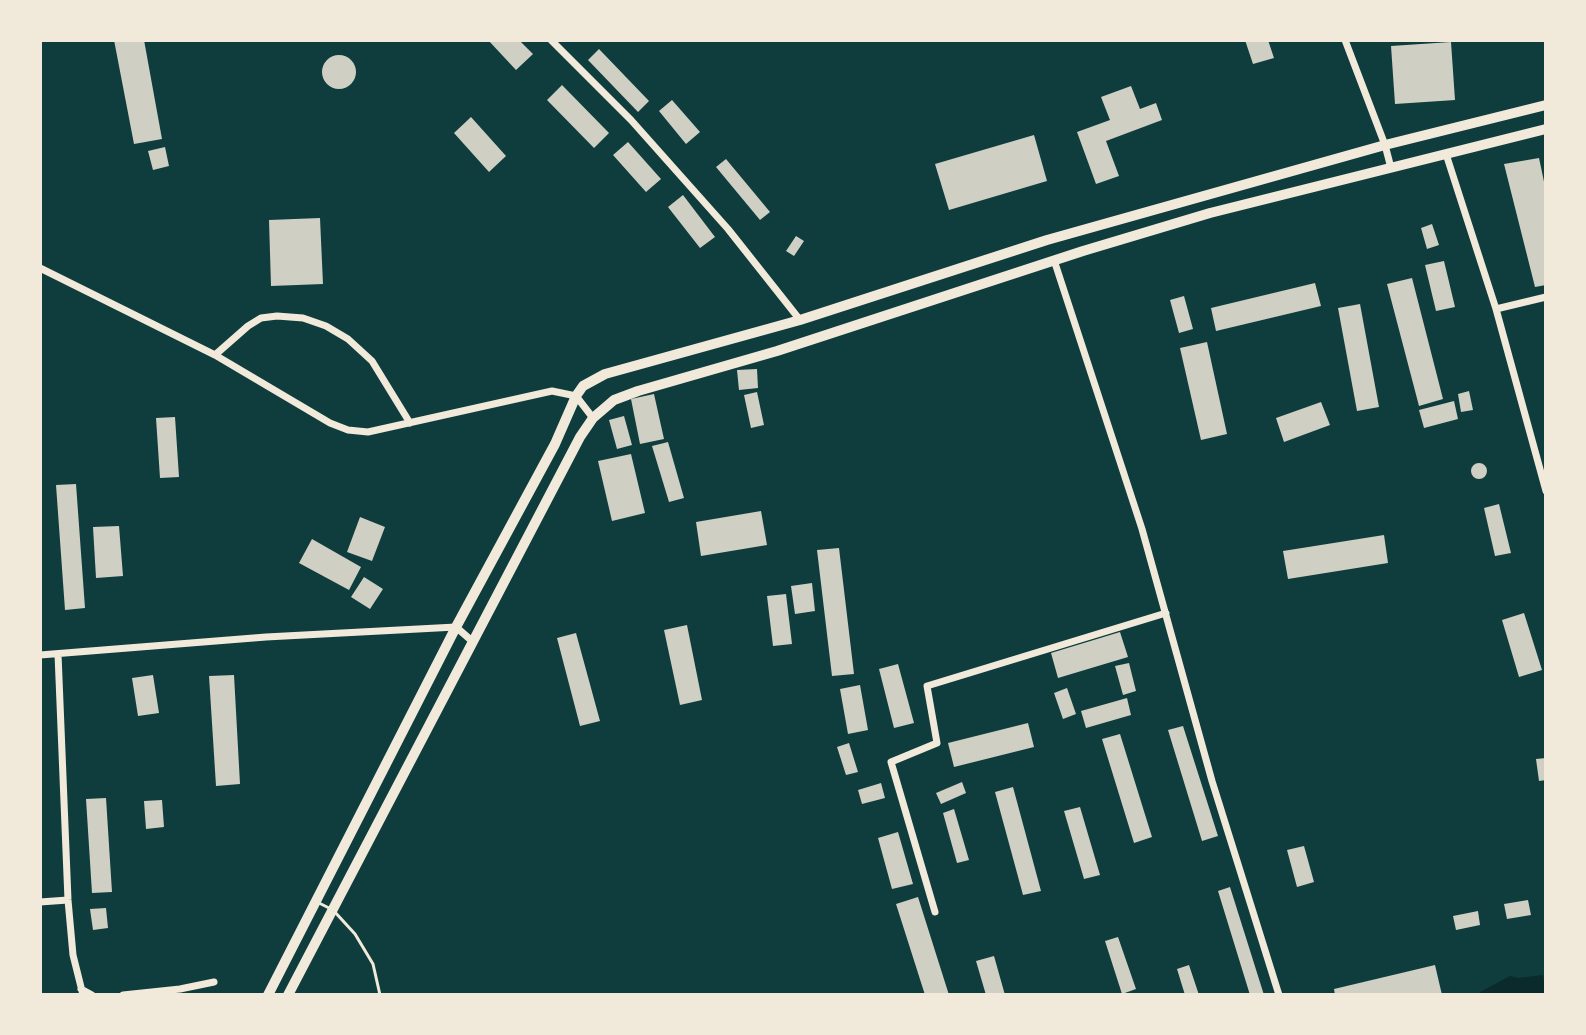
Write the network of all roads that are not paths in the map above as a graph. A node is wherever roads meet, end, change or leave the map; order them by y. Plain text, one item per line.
1 (551, 40) edge
2 (1345, 40) edge
3 (1546, 105) edge
4 (1546, 129) edge
5 (1385, 145) junction
6 (1446, 154) junction
7 (1391, 168) junction
8 (1054, 260) junction
9 (40, 268) edge
10 (1546, 297) edge
11 (1496, 309) junction
12 (800, 320) junction
13 (215, 355) junction
14 (576, 396) junction
15 (593, 418) junction
16 (410, 423) junction
17 (1546, 491) edge
18 (1166, 613) junction
19 (456, 627) junction
20 (472, 641) junction
21 (58, 654) junction
22 (40, 655) edge
23 (68, 900) junction
24 (40, 902) edge
25 (316, 902) junction
26 (333, 910) junction
27 (935, 912) dead end
28 (214, 982) dead end
29 (82, 992) edge
30 (92, 995) edge
31 (123, 995) edge
32 (268, 995) edge
33 (288, 995) edge
34 (380, 995) edge
35 (1279, 995) edge

1 - 12 street
2 - 5 street
3 - 5 main road
4 - 6 main road
5 - 7 street
5 - 12 main road
6 - 7 main road
6 - 11 street
7 - 8 main road
8 - 15 main road
8 - 18 street
9 - 13 street
10 - 11 street
11 - 17 street
12 - 14 main road
13 - 16 street
13 - 16 street
14 - 15 street
14 - 16 street
14 - 19 main road
15 - 20 main road
18 - 27 street
18 - 35 street
19 - 20 street
19 - 21 street
19 - 25 main road
20 - 26 main road
21 - 22 street
21 - 23 street
23 - 24 street
23 - 29 street
25 - 26 lane
25 - 32 main road
26 - 33 main road
26 - 34 lane
28 - 31 street
29 - 30 street

